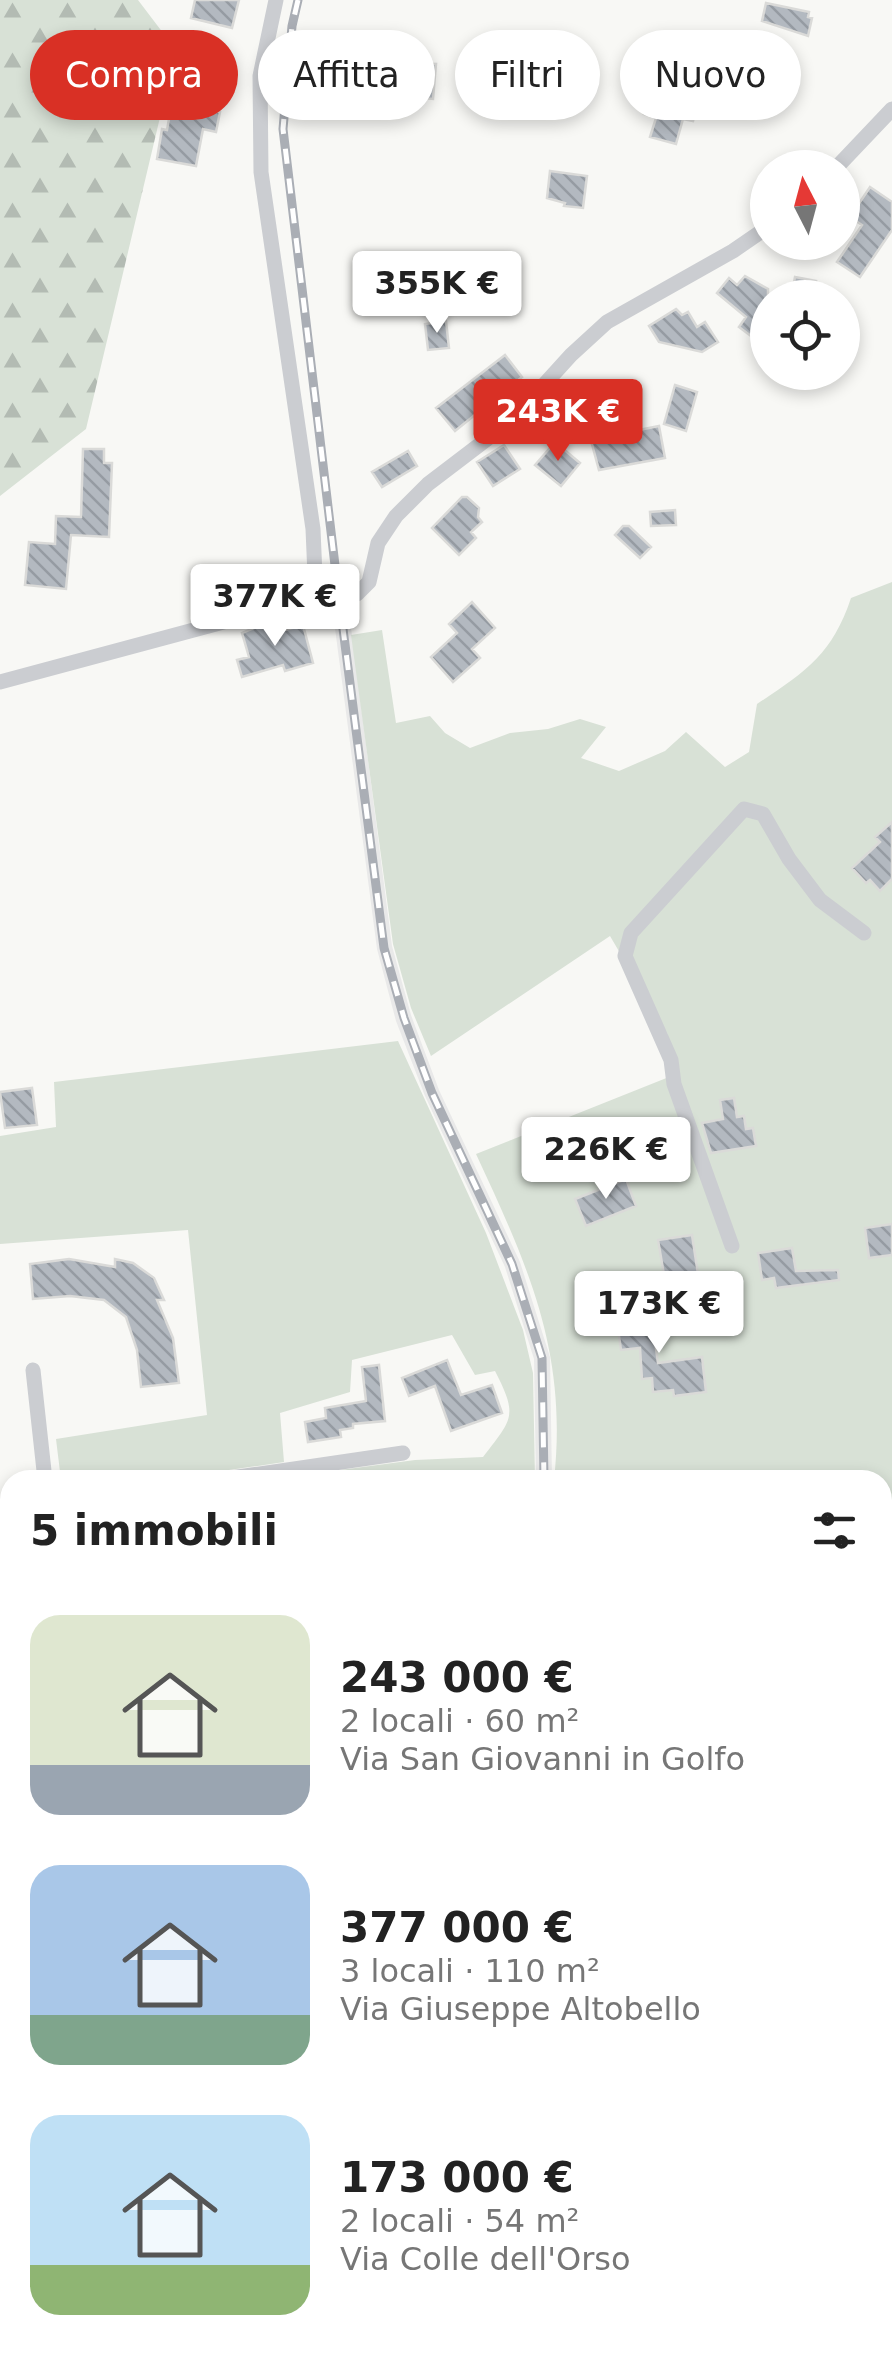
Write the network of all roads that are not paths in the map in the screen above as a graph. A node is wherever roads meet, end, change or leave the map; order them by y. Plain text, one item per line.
1 (276, 0) edge
2 (892, 108) edge
3 (853, 150) edge
4 (750, 239) edge
5 (305, 600) junction
6 (0, 682) edge
7 (864, 933) dead end
8 (732, 1246) dead end
9 (34, 1370) dead end
10 (404, 1452) dead end
11 (44, 1470) edge
12 (284, 1470) edge

1 - 5 street
2 - 3 street
4 - 5 street
5 - 6 street
7 - 8 street
9 - 11 street
10 - 12 street

